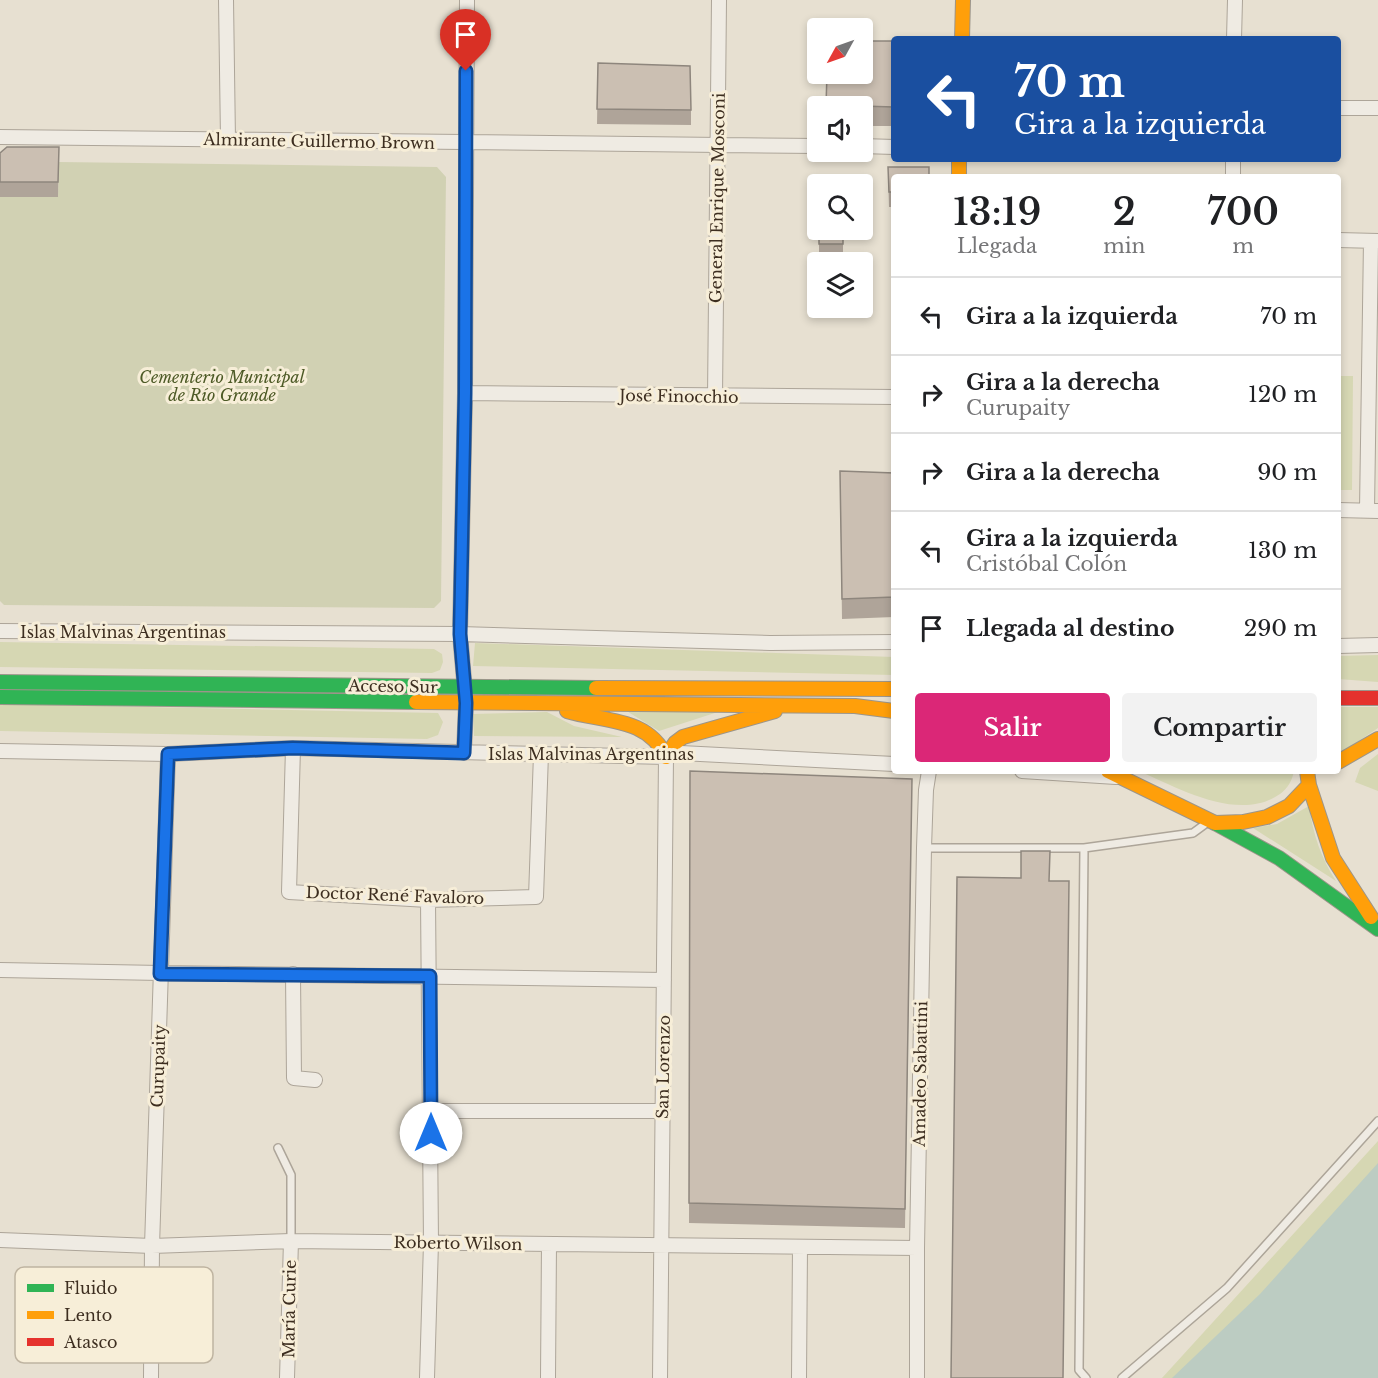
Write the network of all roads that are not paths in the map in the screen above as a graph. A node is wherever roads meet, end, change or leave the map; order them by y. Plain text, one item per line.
1 (226, 0) edge
2 (467, 0) edge
3 (719, 0) edge
4 (963, 0) edge
5 (1235, 0) edge
6 (962, 36) edge
7 (1234, 36) edge
8 (1341, 108) edge
9 (1378, 108) edge
10 (0, 137) edge
11 (228, 140) junction
12 (466, 143) junction
13 (718, 146) junction
14 (807, 146) edge
15 (873, 146) edge
16 (891, 147) edge
17 (1341, 240) edge
18 (1374, 241) edge
19 (465, 393) junction
20 (715, 397) junction
21 (891, 397) edge
22 (1341, 510) edge
23 (1372, 510) edge
24 (0, 631) edge
25 (460, 634) junction
26 (891, 642) edge
27 (1378, 645) edge
28 (1341, 646) edge
29 (0, 682) edge
30 (465, 687) junction
31 (891, 689) edge
32 (0, 697) edge
33 (1341, 697) edge
34 (1378, 698) edge
35 (466, 703) junction
36 (550, 704) junction
37 (789, 705) junction
38 (891, 711) edge
39 (1378, 739) edge
40 (293, 748) junction
41 (0, 752) edge
42 (464, 753) junction
43 (168, 754) junction
44 (542, 754) junction
45 (666, 757) junction
46 (1341, 760) edge
47 (891, 764) edge
48 (929, 774) edge
49 (1072, 774) edge
50 (1115, 774) edge
51 (1311, 778) edge
52 (1129, 780) junction
53 (1212, 822) junction
54 (924, 848) junction
55 (1084, 848) junction
56 (428, 900) junction
57 (1378, 928) edge
58 (0, 970) edge
59 (160, 974) junction
60 (293, 974) junction
61 (430, 976) junction
62 (664, 980) junction
63 (315, 1080) dead end
64 (431, 1111) junction
65 (662, 1112) junction
66 (1378, 1121) edge
67 (278, 1148) dead end
68 (0, 1240) edge
69 (291, 1241) junction
70 (431, 1243) junction
71 (549, 1244) junction
72 (661, 1245) junction
73 (152, 1246) junction
74 (800, 1247) junction
75 (917, 1248) junction
76 (152, 1267) edge
77 (151, 1363) edge
78 (151, 1378) edge
79 (287, 1378) edge
80 (427, 1378) edge
81 (548, 1378) edge
82 (660, 1378) edge
83 (799, 1378) edge
84 (917, 1378) edge
85 (1086, 1378) edge
86 (1122, 1378) edge

1 - 11 street
2 - 12 street
3 - 13 street, General Enrique Mosconi
4 - 6 main road
5 - 7 street
8 - 9 street
10 - 11 street, Almirante Guillermo Brown
11 - 12 street, Almirante Guillermo Brown
12 - 13 street, Almirante Guillermo Brown
12 - 19 street
13 - 14 street, Almirante Guillermo Brown
13 - 20 street, General Enrique Mosconi
15 - 16 street
17 - 18 street
18 - 23 street
19 - 20 street, José Finocchio
19 - 25 street
20 - 21 street, José Finocchio
22 - 23 street
24 - 25 street, Islas Malvinas Argentinas
25 - 26 street, Islas Malvinas Argentinas
25 - 30 street
27 - 28 street
29 - 30 main road, Acceso Sur
30 - 31 main road, Acceso Sur
30 - 35 street
32 - 35 main road, Acceso Sur
33 - 34 main road
35 - 36 main road, Acceso Sur
35 - 42 street
36 - 37 main road, Acceso Sur
36 - 45 main road
37 - 38 main road, Acceso Sur
37 - 45 main road
39 - 46 main road
40 - 42 street, Islas Malvinas Argentinas
40 - 43 street, Islas Malvinas Argentinas
40 - 56 street, Doctor René Favaloro
41 - 43 street, Islas Malvinas Argentinas
42 - 44 street, Islas Malvinas Argentinas
43 - 59 street, Curupaity
44 - 45 street, Islas Malvinas Argentinas
44 - 56 street, Doctor René Favaloro
45 - 47 street, Islas Malvinas Argentinas
45 - 62 street, San Lorenzo
48 - 54 street, Amadeo Sabattini
49 - 52 street
50 - 52 main road
51 - 53 main road
51 - 57 main road
52 - 53 main road
53 - 55 lane
53 - 57 main road
54 - 55 lane
54 - 75 street, Amadeo Sabattini
55 - 85 lane
56 - 61 street
58 - 59 street
59 - 60 street
59 - 73 street, Curupaity
60 - 61 street
60 - 63 street
61 - 62 street
61 - 64 street
62 - 65 street, San Lorenzo
64 - 65 street
64 - 70 street
65 - 72 street, San Lorenzo
66 - 86 lane
67 - 69 lane
68 - 73 street, Roberto Wilson
69 - 70 street, Roberto Wilson
69 - 73 street, Roberto Wilson
69 - 79 street, María Curie
70 - 71 street, Roberto Wilson
70 - 80 street
71 - 72 street, Roberto Wilson
71 - 81 street
72 - 74 street, Roberto Wilson
72 - 82 street, San Lorenzo
73 - 76 street, Curupaity
74 - 75 street, Roberto Wilson
74 - 83 street
75 - 84 street, Amadeo Sabattini
77 - 78 street, Curupaity

